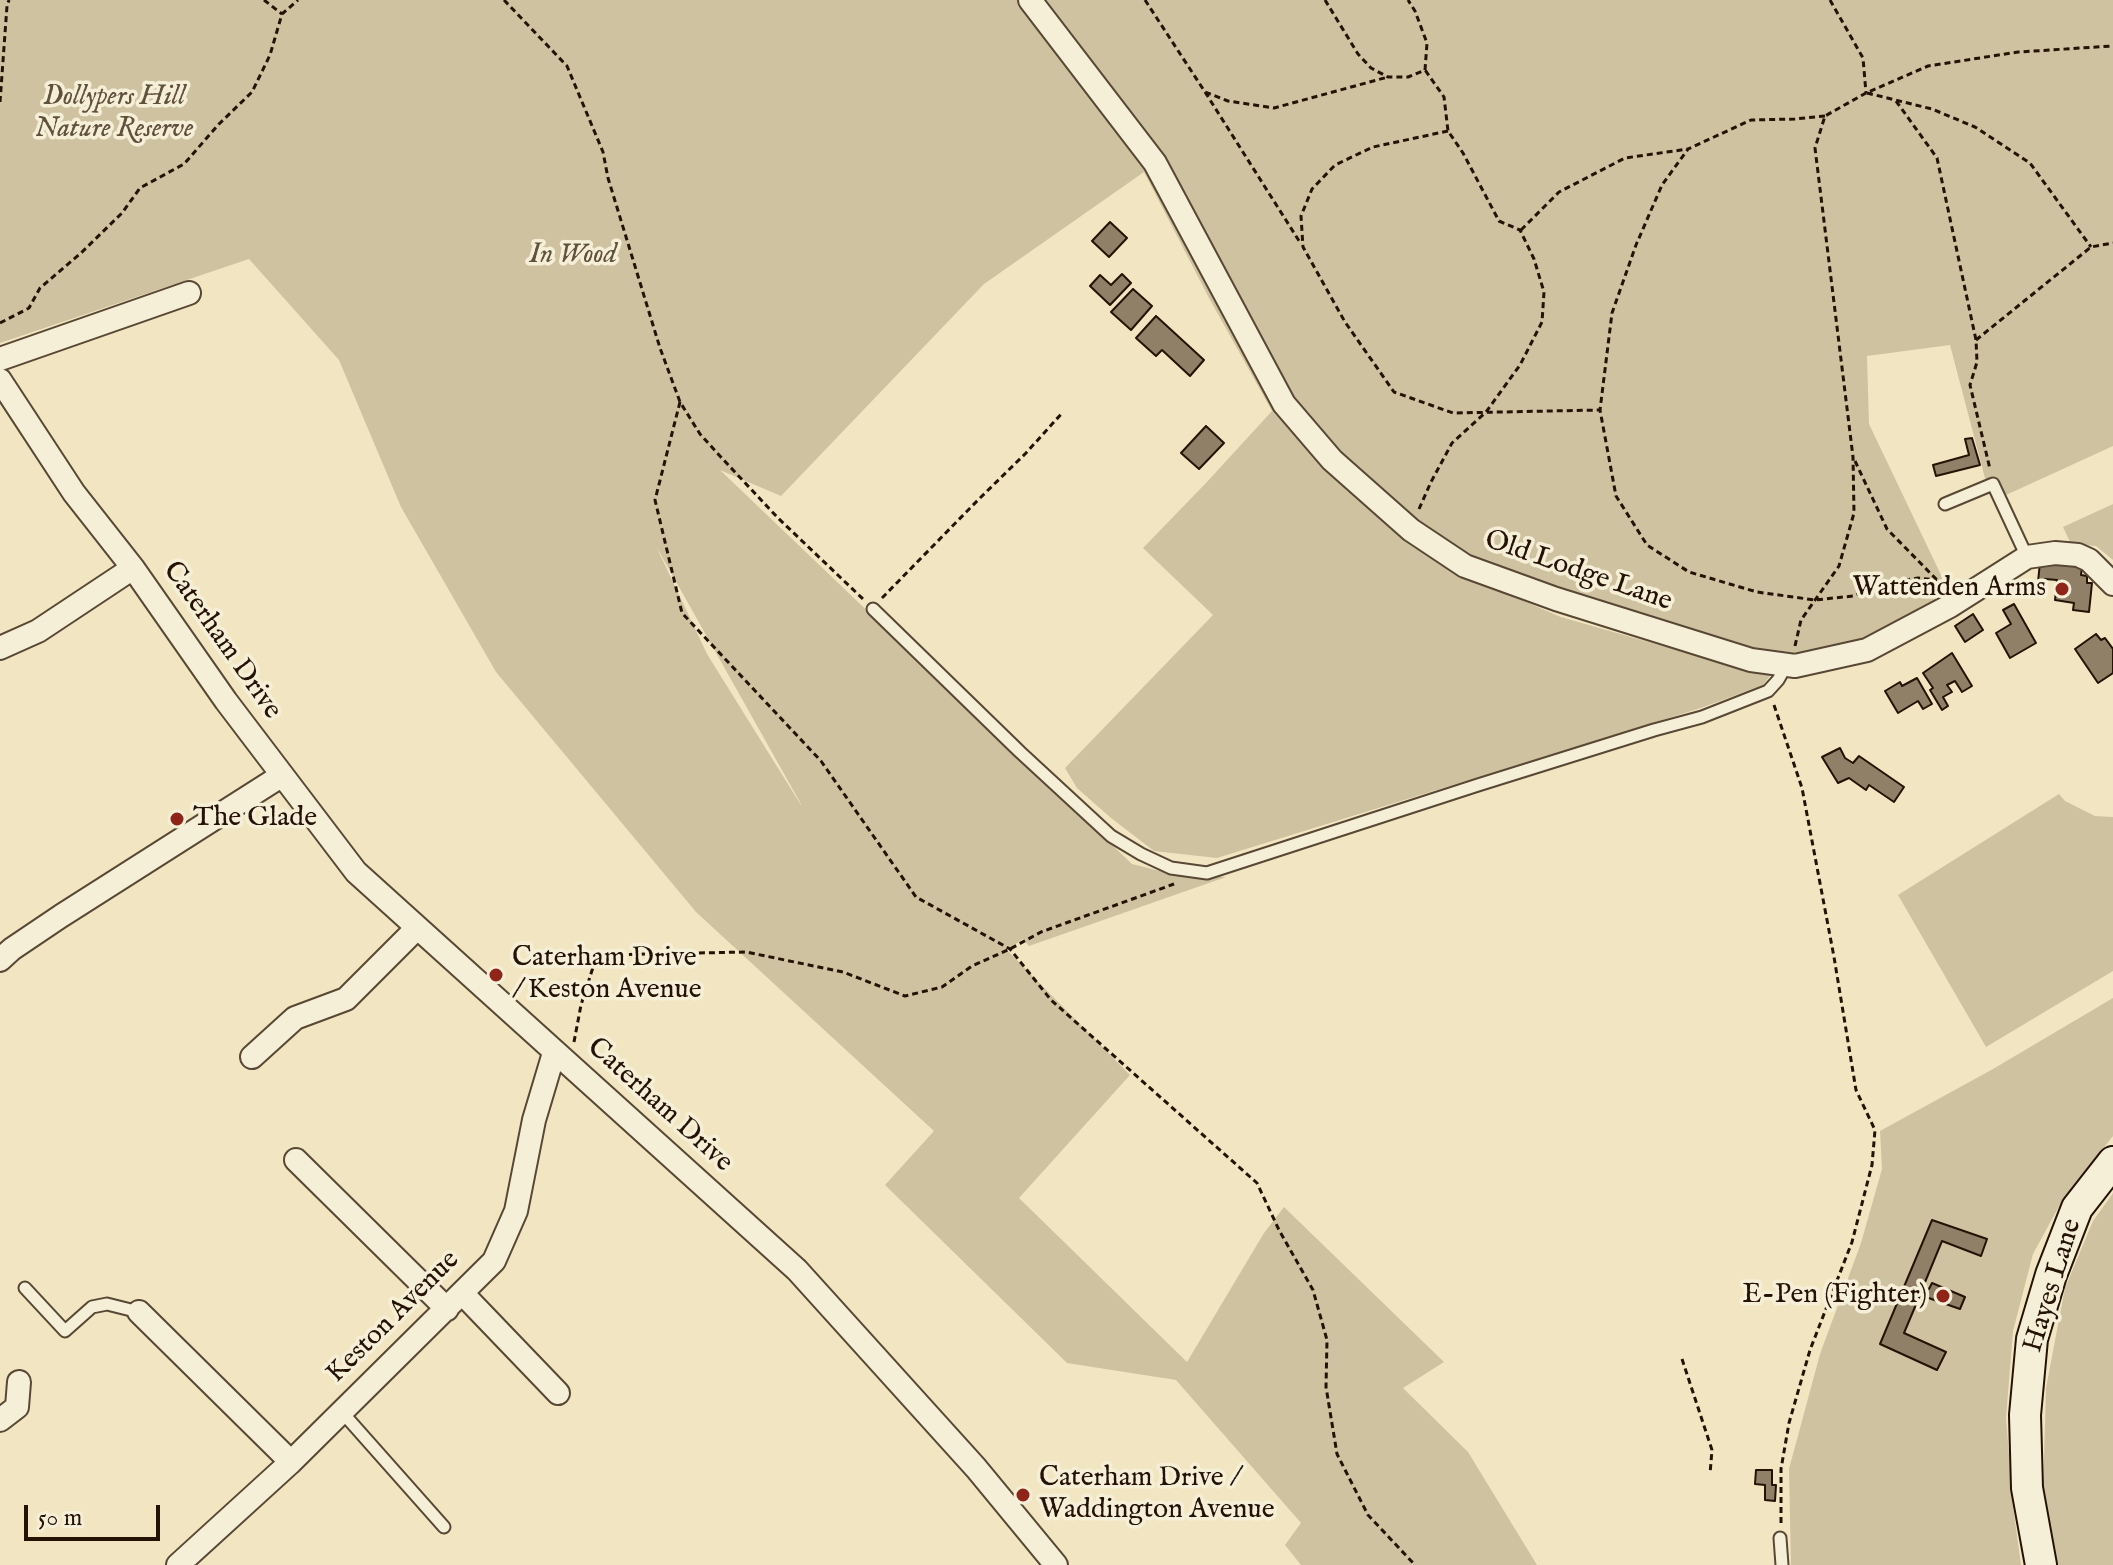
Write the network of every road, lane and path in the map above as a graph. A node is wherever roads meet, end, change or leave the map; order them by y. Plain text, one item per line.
1 (9, 0) edge
2 (266, 0) edge
3 (298, 0) edge
4 (504, 0) edge
5 (1030, 0) edge
6 (1145, 0) edge
7 (1325, 0) edge
8 (1408, 0) edge
9 (1830, 0) edge
10 (282, 14) junction
11 (2113, 46) edge
12 (1425, 70) junction
13 (1388, 77) junction
14 (1205, 92) junction
15 (1866, 93) junction
16 (1896, 101) junction
17 (0, 102) edge
18 (1825, 116) junction
19 (1448, 131) junction
20 (1688, 149) junction
21 (1520, 230) junction
22 (2113, 243) edge
23 (1303, 247) junction
24 (2091, 247) junction
25 (189, 293) dead end
26 (0, 323) edge
27 (1976, 340) junction
28 (0, 359) edge
29 (0, 380) edge
30 (680, 402) junction
31 (1600, 410) junction
32 (1063, 412) dead end
33 (1486, 412) junction
34 (9, 414) edge
35 (1853, 457) junction
36 (1993, 484) junction
37 (1945, 504) dead end
38 (1411, 530) junction
39 (2027, 557) junction
40 (133, 568) junction
41 (1937, 580) junction
42 (2113, 584) edge
43 (1815, 600) junction
44 (1950, 606) junction
45 (873, 609) junction
46 (1795, 644) dead end
47 (0, 648) edge
48 (1786, 666) junction
49 (1768, 691) junction
50 (281, 776) junction
51 (1207, 873) junction
52 (417, 928) junction
53 (1010, 949) junction
54 (0, 960) edge
55 (252, 1057) dead end
56 (562, 1059) junction
57 (296, 1160) dead end
58 (2113, 1162) edge
59 (25, 1288) dead end
60 (454, 1301) junction
61 (139, 1312) joint
62 (1682, 1359) dead end
63 (19, 1382) dead end
64 (558, 1393) dead end
65 (342, 1412) junction
66 (0, 1420) edge
67 (291, 1462) junction
68 (1710, 1474) dead end
69 (444, 1527) dead end
70 (1780, 1538) joint
71 (178, 1565) edge
72 (1056, 1565) edge
73 (1415, 1565) edge
74 (1782, 1565) edge
75 (2041, 1565) edge

1 - 17 path
2 - 10 path
3 - 10 path
4 - 30 path
5 - 38 street, Old Lodge Lane
6 - 14 path
7 - 13 path
8 - 12 path
9 - 15 path
10 - 26 path
11 - 15 path
12 - 13 path
12 - 19 path
13 - 14 path
14 - 23 path
15 - 16 path
15 - 18 path
16 - 24 path
16 - 27 path
18 - 20 path
18 - 35 path
19 - 21 path
19 - 23 path
20 - 21 path
20 - 31 path
21 - 33 path
22 - 24 path
23 - 33 path
24 - 27 path
25 - 28 street
27 - 36 path
29 - 34 street, Caterham Drive
30 - 45 path
30 - 53 path
31 - 33 path
31 - 43 path
32 - 45 path
33 - 38 path
34 - 40 street, Caterham Drive
35 - 41 path
35 - 43 path
36 - 37 lane
36 - 39 lane
38 - 48 street, Old Lodge Lane
39 - 42 street, Old Lodge Lane
39 - 44 street, Old Lodge Lane
40 - 47 street
40 - 50 street, Caterham Drive
41 - 43 path
41 - 44 path
43 - 46 path
44 - 48 street, Old Lodge Lane
45 - 51 lane
48 - 49 lane
49 - 51 lane
49 - 70 path
50 - 52 street, Caterham Drive
50 - 54 street
51 - 53 path
52 - 55 street
52 - 56 street, Caterham Drive
53 - 56 path
53 - 73 path
56 - 60 street, Keston Avenue
56 - 72 street, Caterham Drive
57 - 60 street
58 - 75 street, Hayes Lane
59 - 61 lane
60 - 64 street
60 - 65 street, Keston Avenue
61 - 67 street
62 - 68 path
63 - 66 street
65 - 67 street, Keston Avenue
65 - 69 lane
67 - 71 street, Keston Avenue
70 - 74 lane

